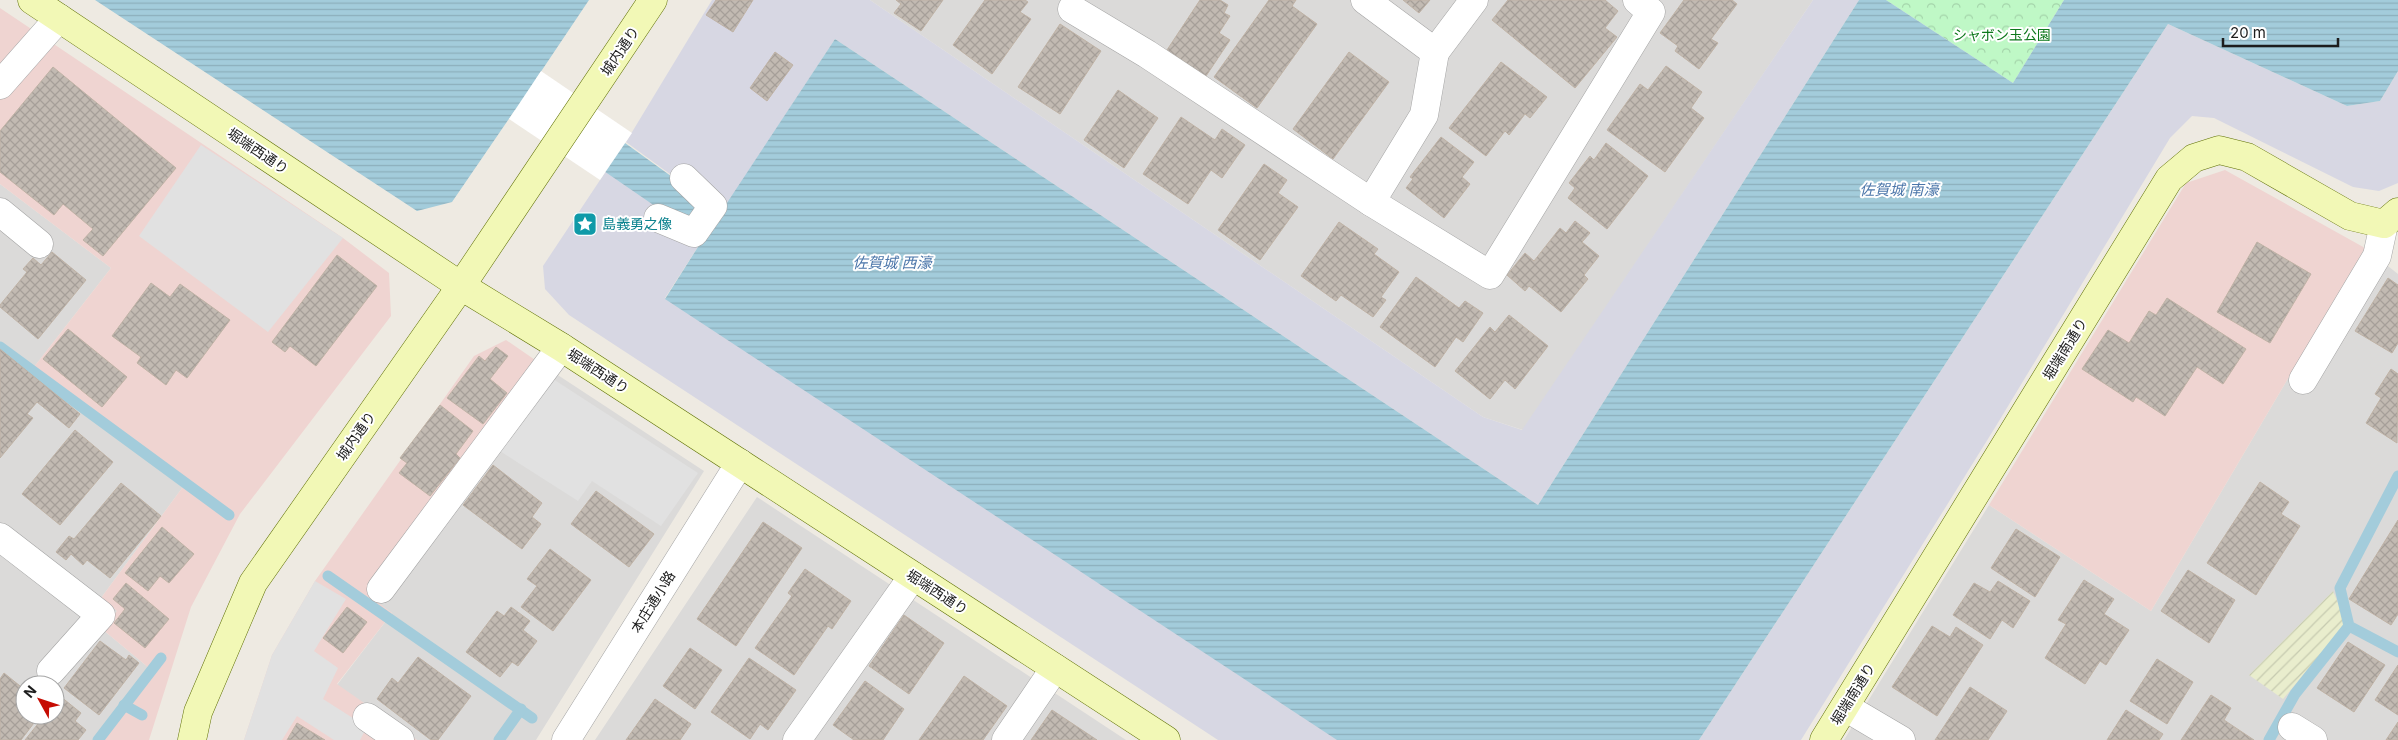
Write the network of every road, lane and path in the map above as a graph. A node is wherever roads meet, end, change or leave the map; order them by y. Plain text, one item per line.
1 (32, 0) edge
2 (653, 0) edge
3 (1365, 0) edge
4 (1474, 0) edge
5 (1649, 4) edge
6 (1072, 8) dead end
7 (59, 18) junction
8 (1434, 52) junction
9 (0, 85) edge
10 (684, 178) dead end
11 (1371, 202) junction
12 (0, 212) edge
13 (658, 218) dead end
14 (2393, 227) edge
15 (38, 244) dead end
16 (461, 286) junction
17 (561, 347) junction
18 (2303, 380) dead end
19 (740, 463) junction
20 (0, 536) edge
21 (914, 576) junction
22 (381, 589) dead end
23 (1054, 668) junction
24 (51, 671) dead end
25 (1845, 707) junction
26 (366, 718) dead end
27 (192, 740) edge
28 (400, 740) edge
29 (566, 740) edge
30 (797, 740) edge
31 (1006, 740) edge
32 (1166, 740) edge
33 (1824, 740) edge
34 (1901, 740) edge

1 - 7 street, 堀端西通り
2 - 16 street, 城内通り
3 - 8 street
4 - 8 street
5 - 11 street
6 - 11 street
7 - 9 street
7 - 16 street, 堀端西通り
8 - 11 street
10 - 13 street
12 - 15 street
14 - 18 street
14 - 25 street, 堀端南通り
16 - 17 street, 堀端西通り
16 - 27 street, 城内通り
17 - 19 street, 堀端西通り
17 - 22 street
19 - 21 street, 堀端西通り
19 - 29 street, 本庄通小路
20 - 24 street
21 - 23 street, 堀端西通り
21 - 30 street
23 - 31 street
23 - 32 street, 堀端西通り
25 - 33 street, 堀端南通り
25 - 34 street
26 - 28 street

